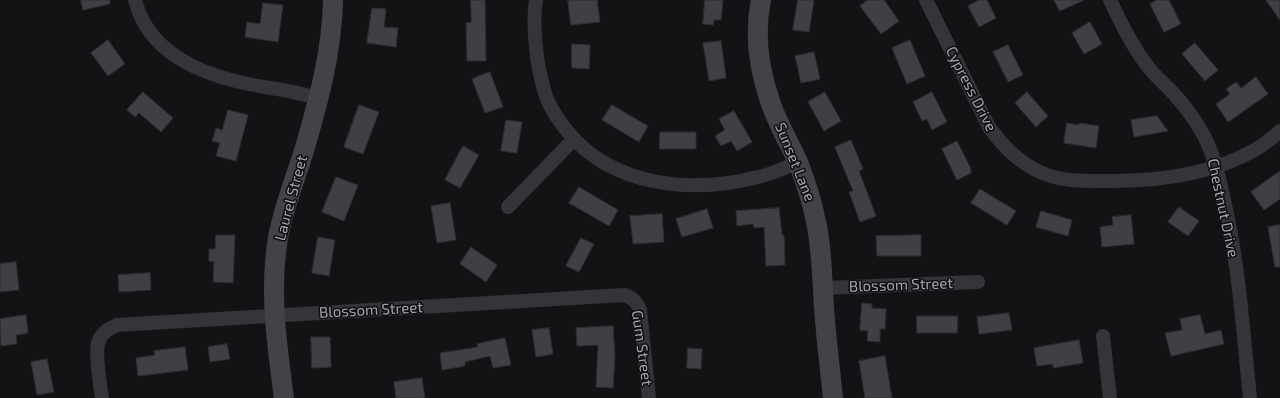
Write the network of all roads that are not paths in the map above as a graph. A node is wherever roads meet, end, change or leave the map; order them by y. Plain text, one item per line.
1 (135, 0) edge
2 (333, 0) edge
3 (536, 0) edge
4 (761, 0) edge
5 (926, 0) edge
6 (1110, 0) edge
7 (319, 98) junction
8 (1280, 131) edge
9 (574, 139) junction
10 (798, 162) junction
11 (1216, 166) junction
12 (508, 206) dead end
13 (978, 282) dead end
14 (823, 288) junction
15 (633, 299) joint
16 (274, 315) junction
17 (1103, 336) dead end
18 (102, 398) edge
19 (284, 398) edge
20 (649, 398) edge
21 (833, 398) edge
22 (1110, 398) edge
23 (1250, 398) edge

1 - 7 street
2 - 7 street, Laurel Street
3 - 9 street
4 - 10 street, Sunset Lane
5 - 11 street, Cypress Drive
6 - 11 street, Chestnut Drive
7 - 16 street, Laurel Street
8 - 11 street, Cypress Drive
9 - 10 street
9 - 12 street
10 - 14 street, Sunset Lane
11 - 23 street, Chestnut Drive
13 - 14 street, Blossom Street
14 - 21 street, Sunset Lane
15 - 16 street, Blossom Street
15 - 20 street, Gum Street
16 - 18 street, Blossom Street
16 - 19 street, Laurel Street
17 - 22 street

